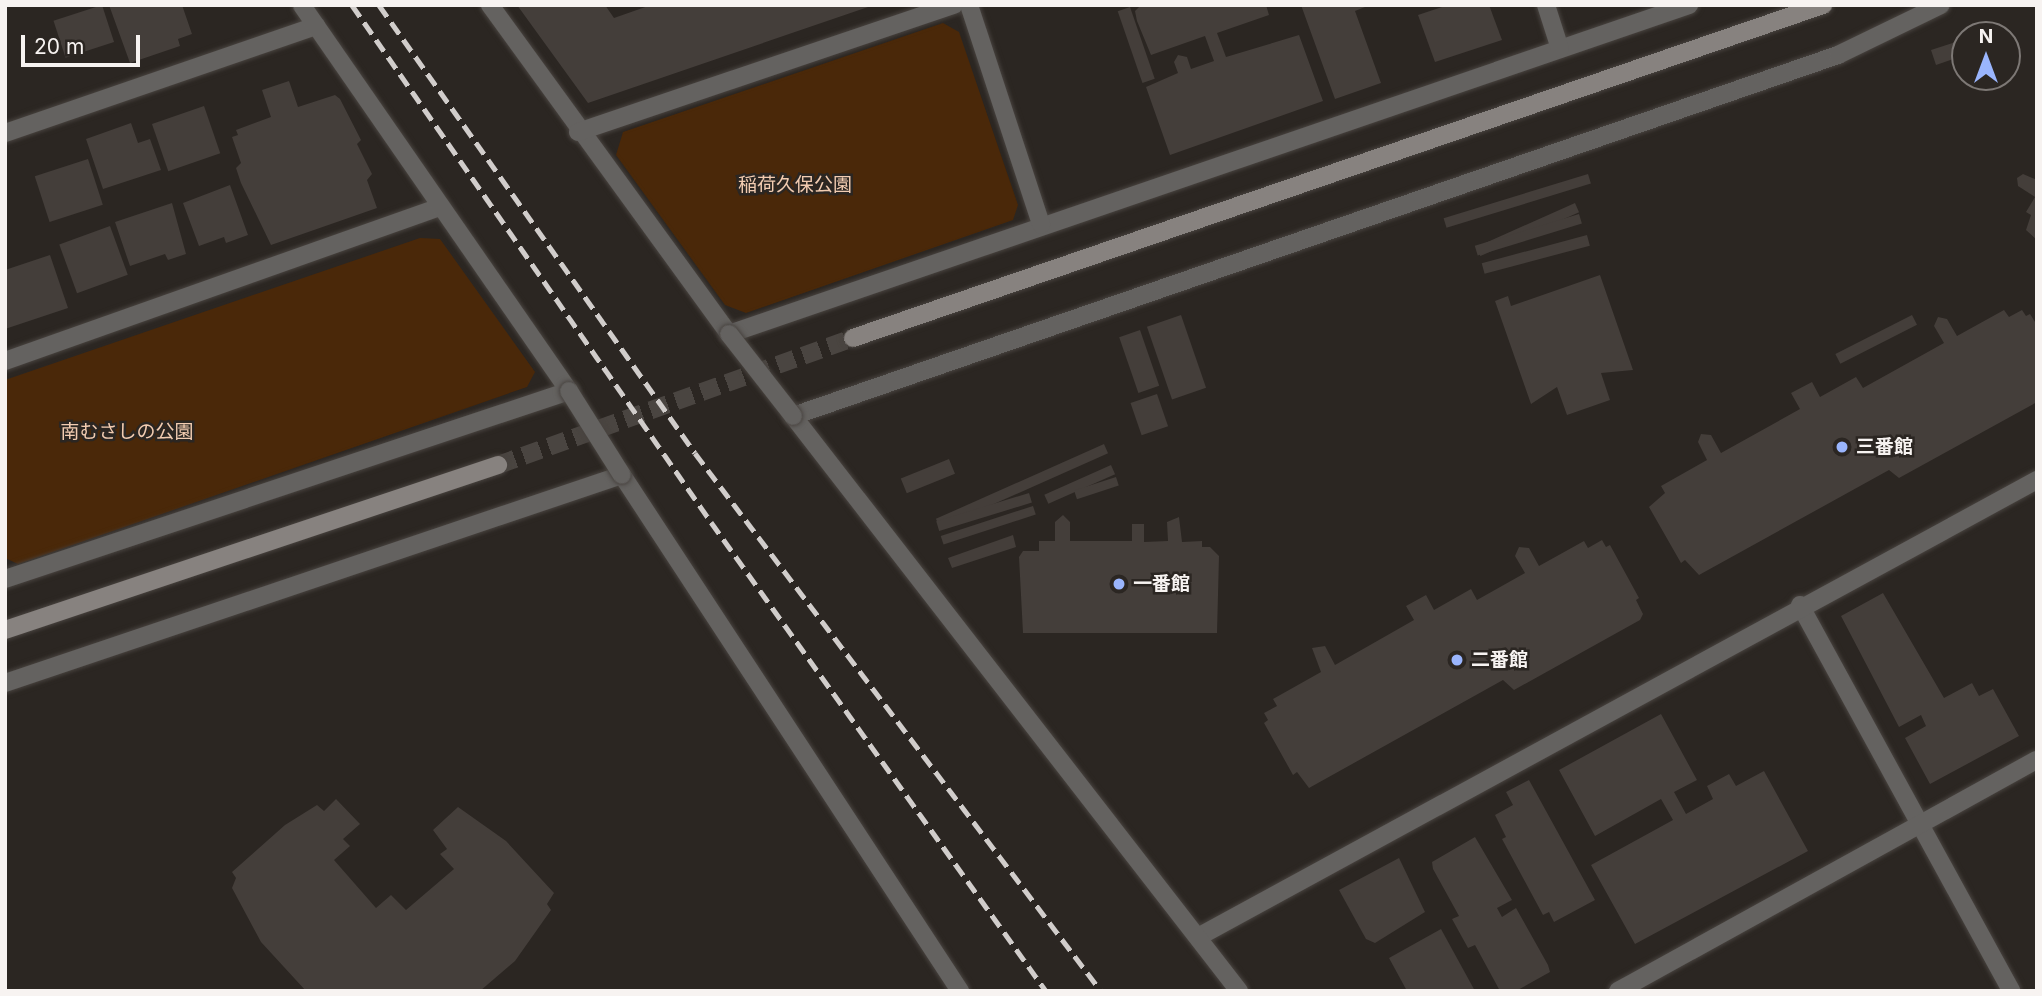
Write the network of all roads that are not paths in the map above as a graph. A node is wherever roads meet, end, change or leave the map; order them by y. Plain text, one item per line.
1 (302, 5) edge
2 (490, 5) edge
3 (954, 5) edge
4 (968, 5) edge
5 (1546, 5) edge
6 (1689, 5) edge
7 (1823, 5) edge
8 (1941, 5) edge
9 (316, 26) junction
10 (1560, 49) junction
11 (578, 132) junction
12 (5, 133) edge
13 (439, 207) junction
14 (1041, 224) junction
15 (729, 334) junction
16 (853, 338) tunnel mouth
17 (5, 361) edge
18 (569, 391) junction
19 (793, 416) junction
20 (498, 464) tunnel mouth
21 (622, 475) junction
22 (2037, 480) edge
23 (5, 579) edge
24 (1800, 605) junction
25 (5, 630) edge
26 (5, 683) edge
27 (2037, 760) edge
28 (1921, 824) junction
29 (1198, 937) junction
30 (960, 991) edge
31 (1239, 991) edge
32 (1618, 991) edge
33 (2011, 991) edge

1 - 9 street
2 - 11 street
3 - 11 street
4 - 14 street
5 - 10 street
6 - 10 street
7 - 16 street
8 - 19 street
9 - 12 street
9 - 13 street
10 - 14 street
11 - 15 street
13 - 17 street
13 - 18 street
14 - 15 street
15 - 19 street, bridge
18 - 21 street, bridge
18 - 23 street
19 - 29 street
20 - 25 street
21 - 26 street
21 - 30 street
22 - 24 street
24 - 28 street
24 - 29 street
27 - 28 street
28 - 32 street
28 - 33 street
29 - 31 street

